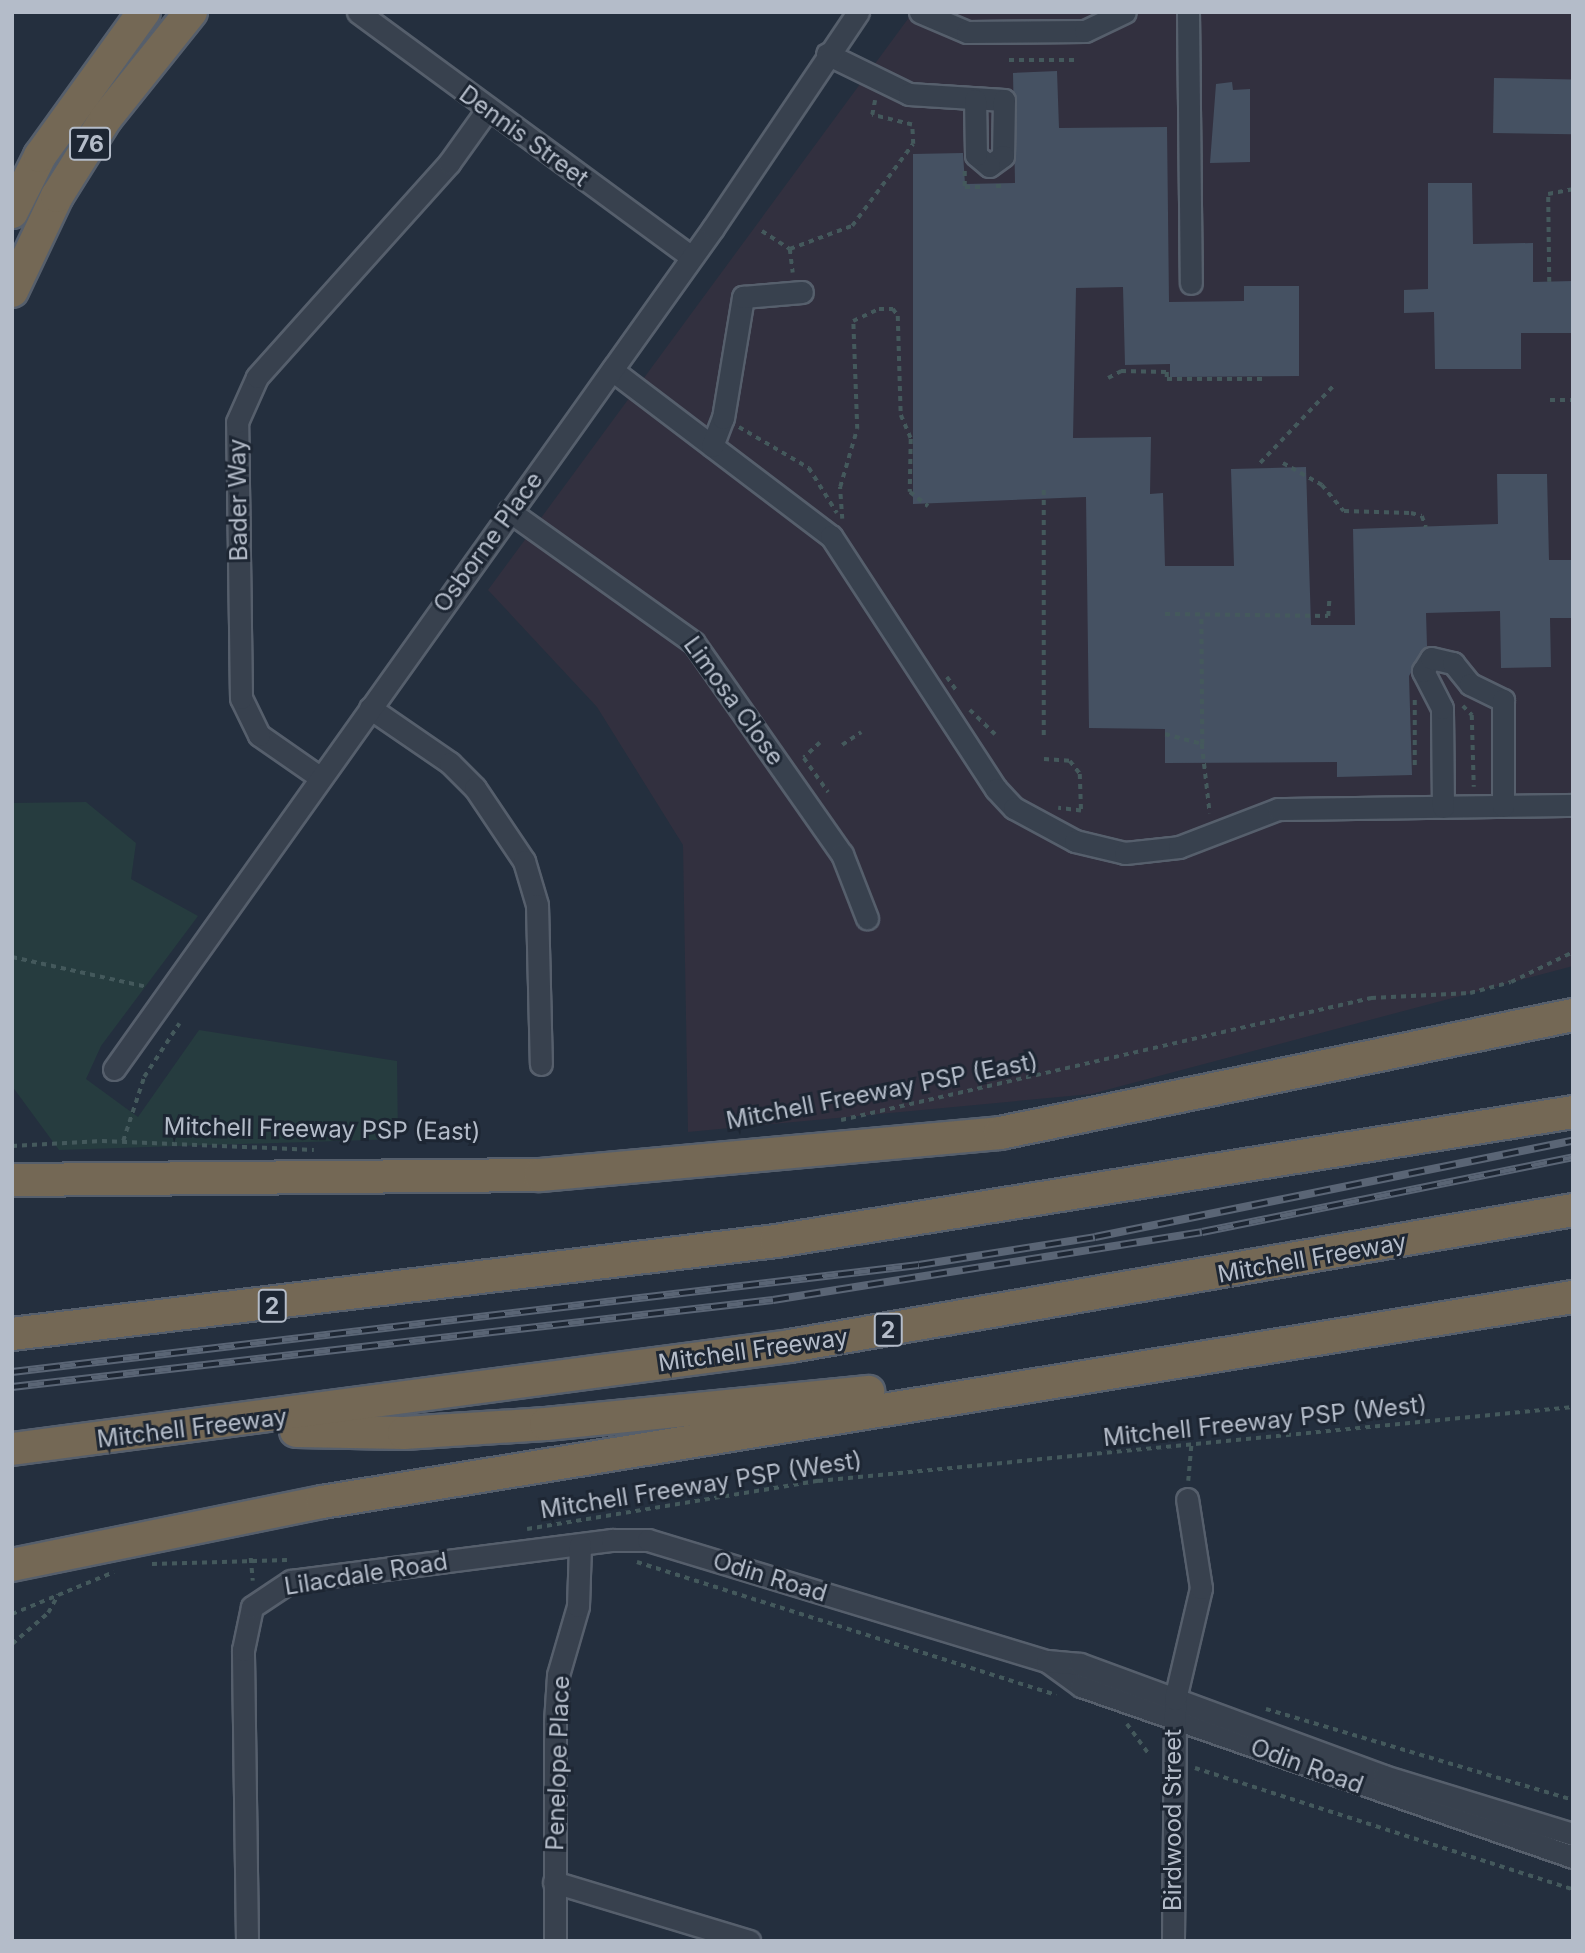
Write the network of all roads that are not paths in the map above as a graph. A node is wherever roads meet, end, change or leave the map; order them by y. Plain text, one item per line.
1 (144, 12) edge
2 (191, 12) edge
3 (358, 12) edge
4 (858, 12) edge
5 (920, 12) edge
6 (1125, 12) edge
7 (1188, 12) edge
8 (827, 54) junction
9 (975, 100) dead end
10 (487, 110) junction
11 (12, 212) edge
12 (691, 257) junction
13 (1191, 283) dead end
14 (12, 291) edge
15 (799, 291) road end
16 (612, 370) junction
17 (712, 446) junction
18 (509, 511) junction
19 (370, 708) junction
20 (318, 776) junction
21 (1573, 805) edge
22 (1503, 806) junction
23 (1443, 807) junction
24 (867, 918) dead end
25 (1573, 1015) edge
26 (541, 1064) dead end
27 (114, 1069) dead end
28 (1573, 1112) edge
29 (17, 1179) edge
30 (1573, 1210) edge
31 (1573, 1297) edge
32 (12, 1334) edge
33 (1169, 1362) junction
34 (201, 1429) junction
35 (12, 1449) edge
36 (1187, 1499) road end
37 (612, 1540) joint
38 (580, 1545) junction
39 (68, 1559) junction
40 (12, 1565) edge
41 (12, 1582) edge
42 (1174, 1709) junction
43 (1573, 1834) edge
44 (1573, 1857) edge
45 (554, 1882) junction
46 (247, 1941) edge
47 (555, 1941) edge
48 (749, 1941) edge
49 (1173, 1941) edge

1 - 11 highway, 76
2 - 14 highway, 76
3 - 10 street, Dennis Street
4 - 8 street, Osborne Place
5 - 6 street
7 - 13 street
8 - 9 street
8 - 12 street, Osborne Place
10 - 12 street, Dennis Street
10 - 20 street, Bader Way
12 - 16 street, Osborne Place
15 - 17 street
16 - 17 street
16 - 18 street, Osborne Place
17 - 23 street
18 - 19 street, Osborne Place
18 - 24 street, Limosa Close
19 - 20 street, Osborne Place
19 - 26 street
20 - 27 street, Osborne Place
21 - 22 street
22 - 23 street
22 - 23 street
25 - 29 highway
28 - 32 highway, 2
30 - 34 highway, Mitchell Freeway / 2
31 - 33 highway
33 - 34 highway
33 - 39 highway
34 - 35 highway, Mitchell Freeway / 2
36 - 42 street, Birdwood Street
37 - 38 street, Lilacdale Road
37 - 42 street, Odin Road
38 - 45 street, Penelope Place
38 - 46 street, Lilacdale Road
39 - 40 highway
39 - 41 highway
42 - 43 street, Odin Road
42 - 44 street, Odin Road
42 - 49 street, Birdwood Street
45 - 47 street, Penelope Place
45 - 48 street

